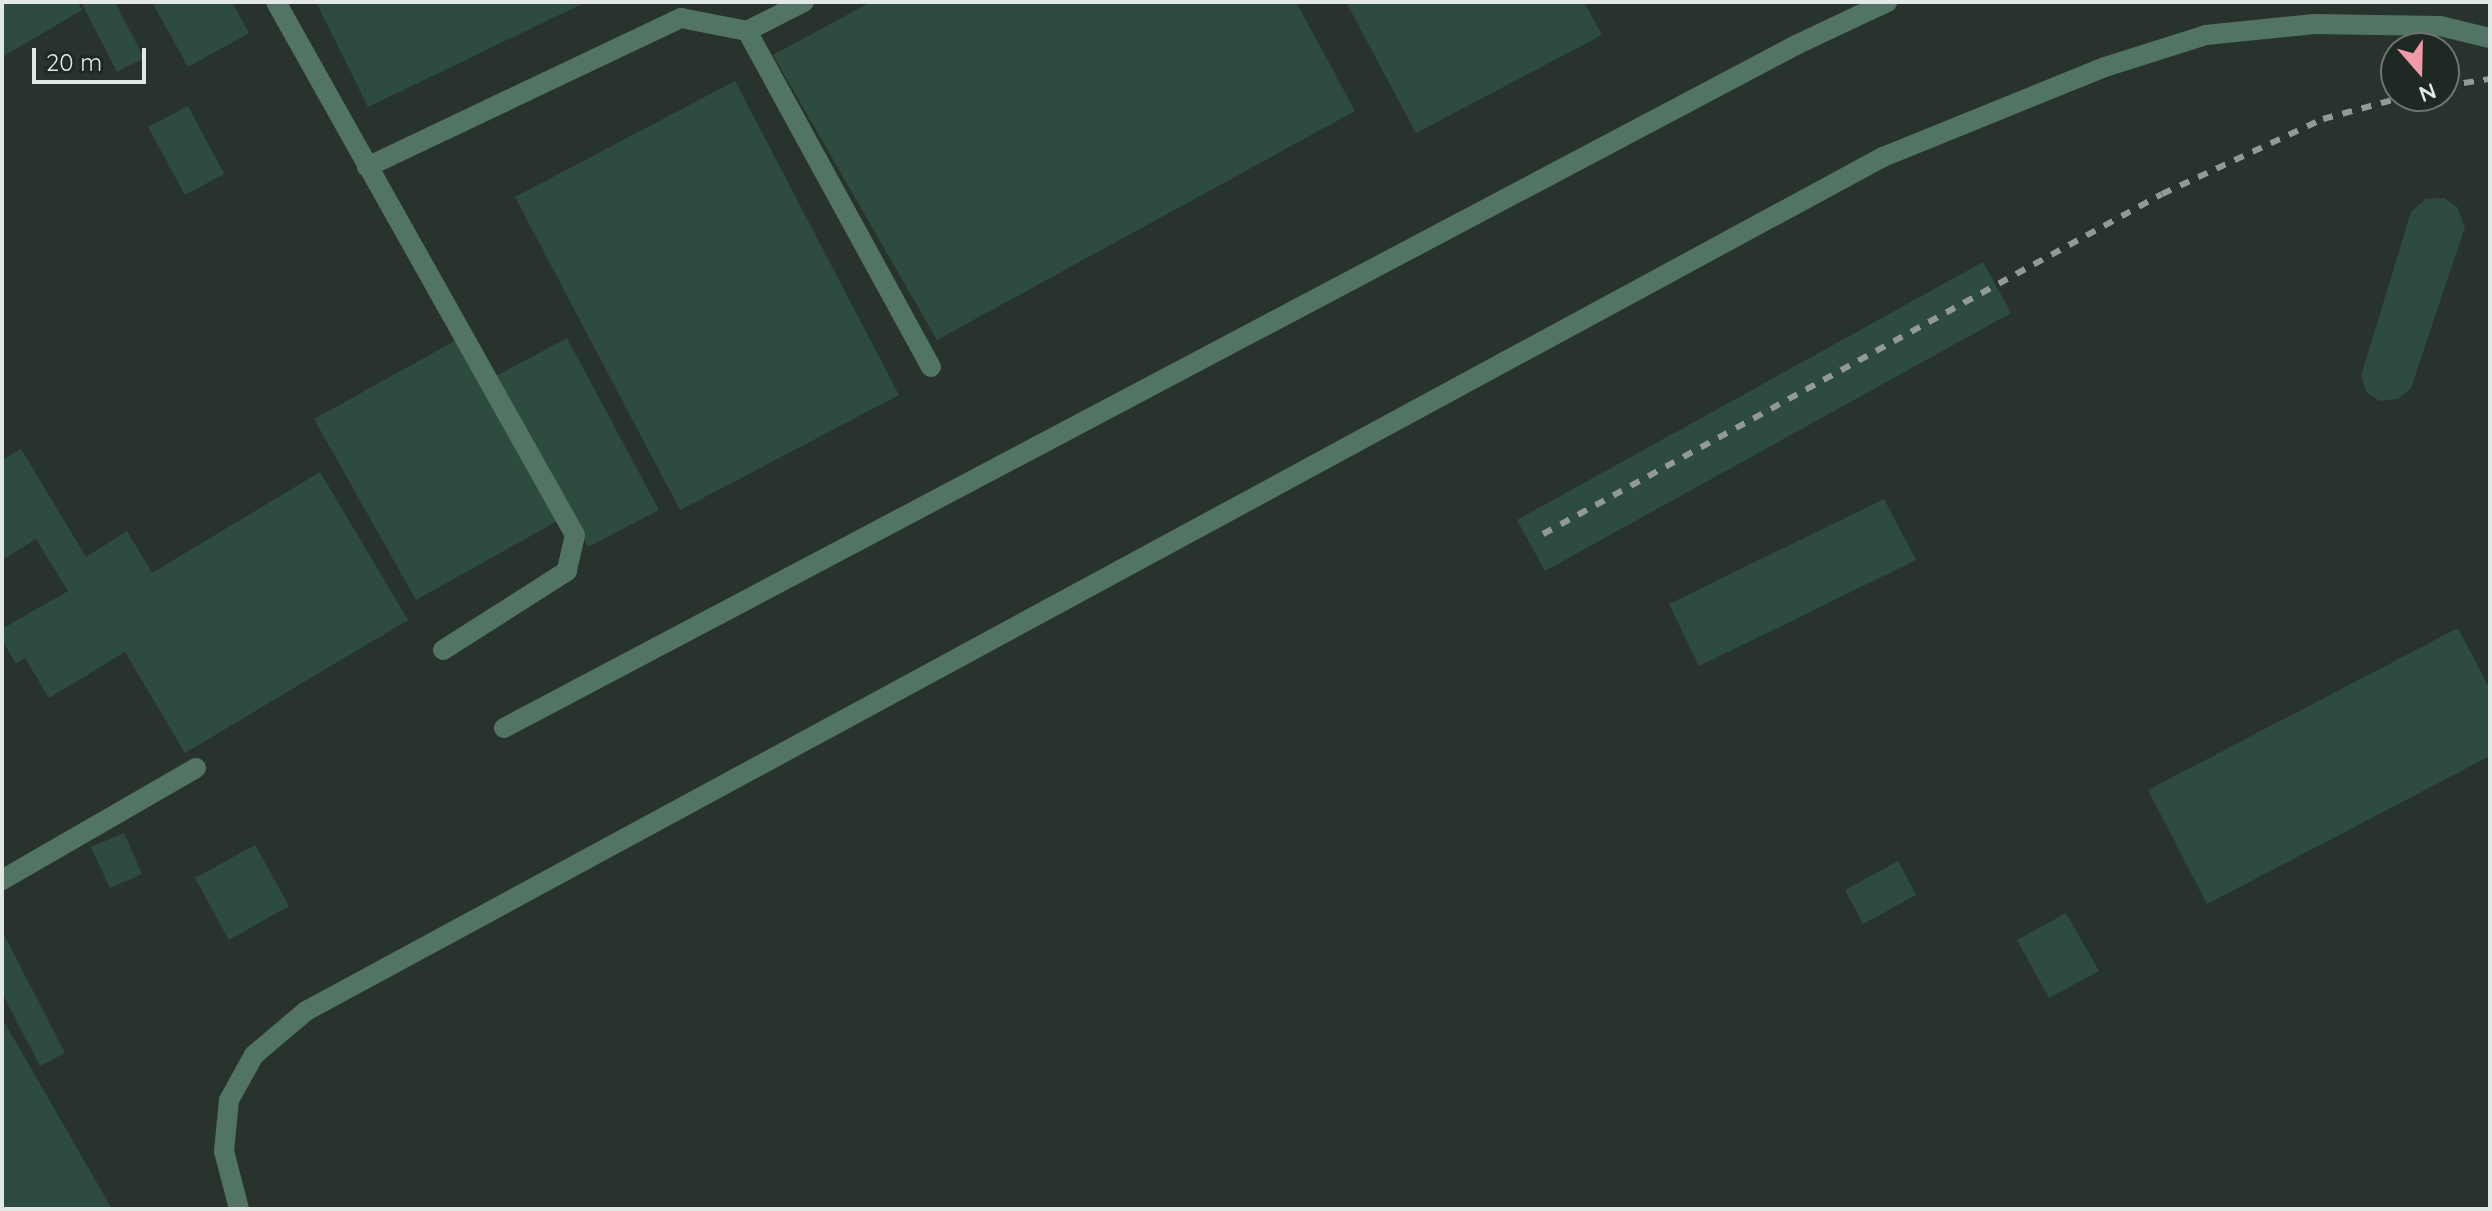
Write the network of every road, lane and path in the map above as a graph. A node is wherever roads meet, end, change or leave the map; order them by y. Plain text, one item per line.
1 (276, 2) edge
2 (804, 2) edge
3 (1887, 2) edge
4 (747, 31) junction
5 (2490, 38) edge
6 (367, 167) junction
7 (931, 367) dead end
8 (443, 650) dead end
9 (504, 728) dead end
10 (196, 768) dead end
11 (2, 880) edge
12 (239, 1209) edge

1 - 6 street
2 - 4 street
3 - 9 street
4 - 6 street
4 - 7 street
5 - 12 street
6 - 8 street
10 - 11 street

